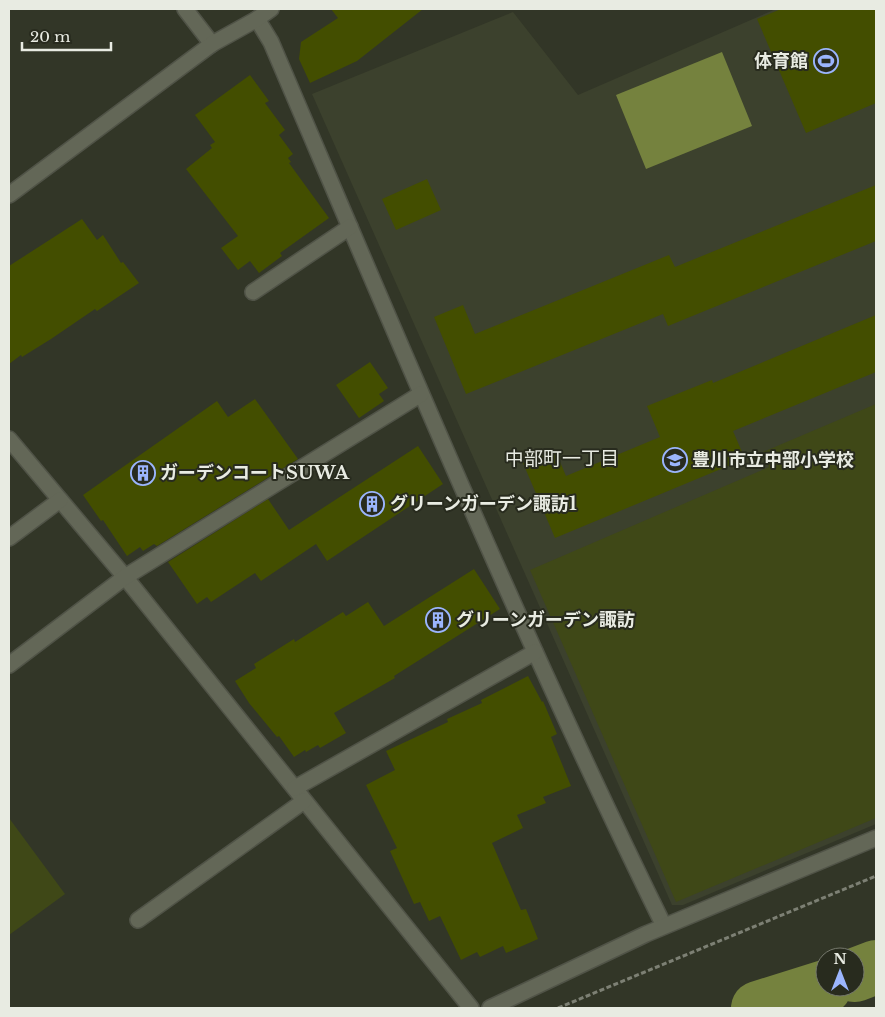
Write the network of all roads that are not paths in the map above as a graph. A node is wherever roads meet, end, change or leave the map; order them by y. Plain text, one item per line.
1 (184, 9) edge
2 (271, 9) edge
3 (257, 19) junction
4 (212, 44) junction
5 (9, 195) edge
6 (350, 227) junction
7 (253, 292) dead end
8 (421, 394) junction
9 (9, 439) edge
10 (60, 500) junction
11 (9, 538) edge
12 (125, 577) junction
13 (534, 652) junction
14 (9, 664) edge
15 (295, 788) junction
16 (304, 801) junction
17 (876, 838) edge
18 (138, 920) dead end
19 (664, 926) junction
20 (471, 1008) edge
21 (490, 1008) edge

1 - 4 street
2 - 3 street
3 - 4 street
3 - 6 street
4 - 5 street
6 - 7 street
6 - 8 street
8 - 12 street
8 - 13 street
9 - 10 street
10 - 11 street
10 - 12 street
12 - 14 street
12 - 15 street
13 - 15 street
13 - 19 street
15 - 16 street
16 - 18 street
16 - 20 street
17 - 19 street
19 - 21 street

